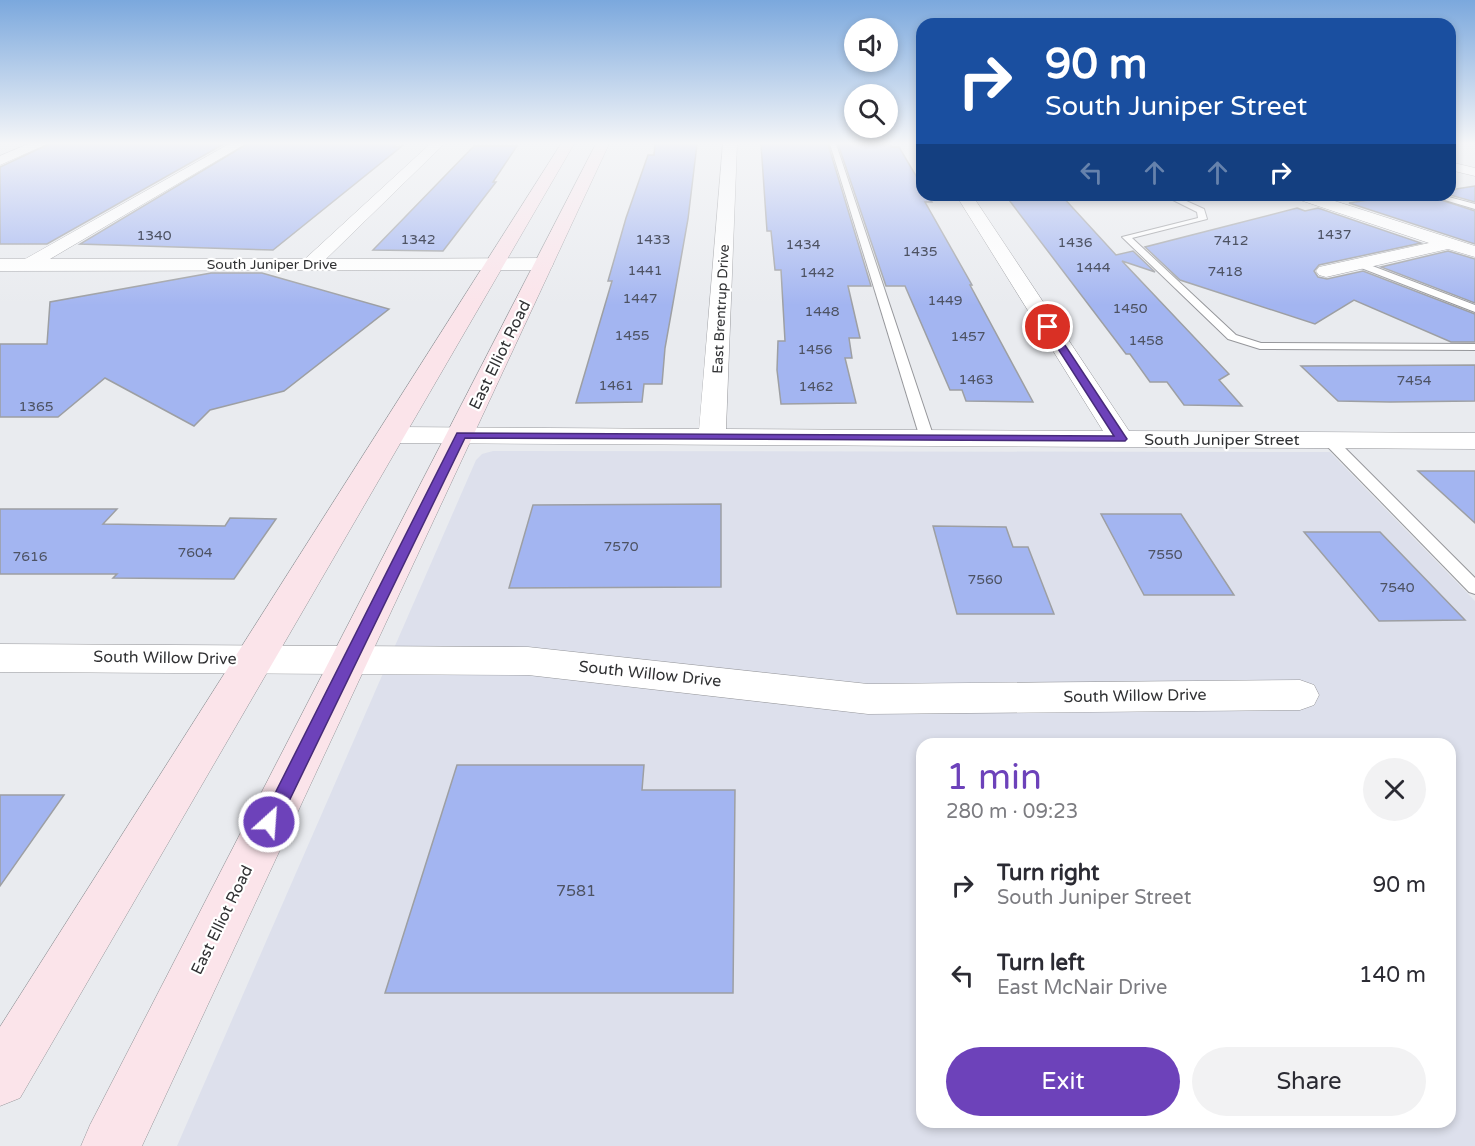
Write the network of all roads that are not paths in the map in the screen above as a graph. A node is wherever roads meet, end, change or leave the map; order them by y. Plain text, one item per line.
1 (145, 197) edge
2 (381, 197) edge
3 (536, 197) edge
4 (577, 197) edge
5 (727, 197) edge
6 (850, 197) edge
7 (968, 201) edge
8 (1180, 201) edge
9 (1318, 201) edge
10 (1454, 201) edge
11 (1475, 207) edge
12 (1449, 244) junction
13 (1475, 252) edge
14 (30, 263) junction
15 (310, 264) junction
16 (496, 264) junction
17 (544, 264) junction
18 (1359, 264) junction
19 (0, 265) edge
20 (1326, 271) dead end
21 (1475, 309) edge
22 (1475, 346) edge
23 (393, 435) junction
24 (461, 435) junction
25 (712, 437) junction
26 (927, 438) junction
27 (1121, 439) junction
28 (1329, 440) junction
29 (1475, 441) edge
30 (1475, 588) edge
31 (0, 658) edge
32 (349, 659) junction
33 (256, 660) junction
34 (1300, 695) dead end
35 (0, 1078) edge
36 (111, 1146) edge

1 - 14 street
2 - 15 street
3 - 16 main road
4 - 17 main road, East Elliot Road
5 - 25 street, East Brentrup Drive
6 - 26 lane
7 - 27 street
8 - 22 lane
9 - 12 street
10 - 11 lane
12 - 13 street
12 - 18 street
14 - 15 street, South Juniper Drive
14 - 19 street, South Juniper Drive
15 - 16 street, South Juniper Drive
16 - 17 street, South Juniper Drive
16 - 23 main road
17 - 24 main road, East Elliot Road
18 - 20 street
18 - 21 lane
23 - 24 street, South Juniper Street
23 - 33 main road
24 - 25 street, South Juniper Street
24 - 32 main road, East Elliot Road
25 - 26 street, South Juniper Street
26 - 27 street, South Juniper Street
27 - 28 street, South Juniper Street
28 - 29 street, South Juniper Street
28 - 30 lane
31 - 33 street, South Willow Drive
32 - 33 street, South Willow Drive
32 - 34 street, South Willow Drive
32 - 36 main road, East Elliot Road
33 - 35 main road

